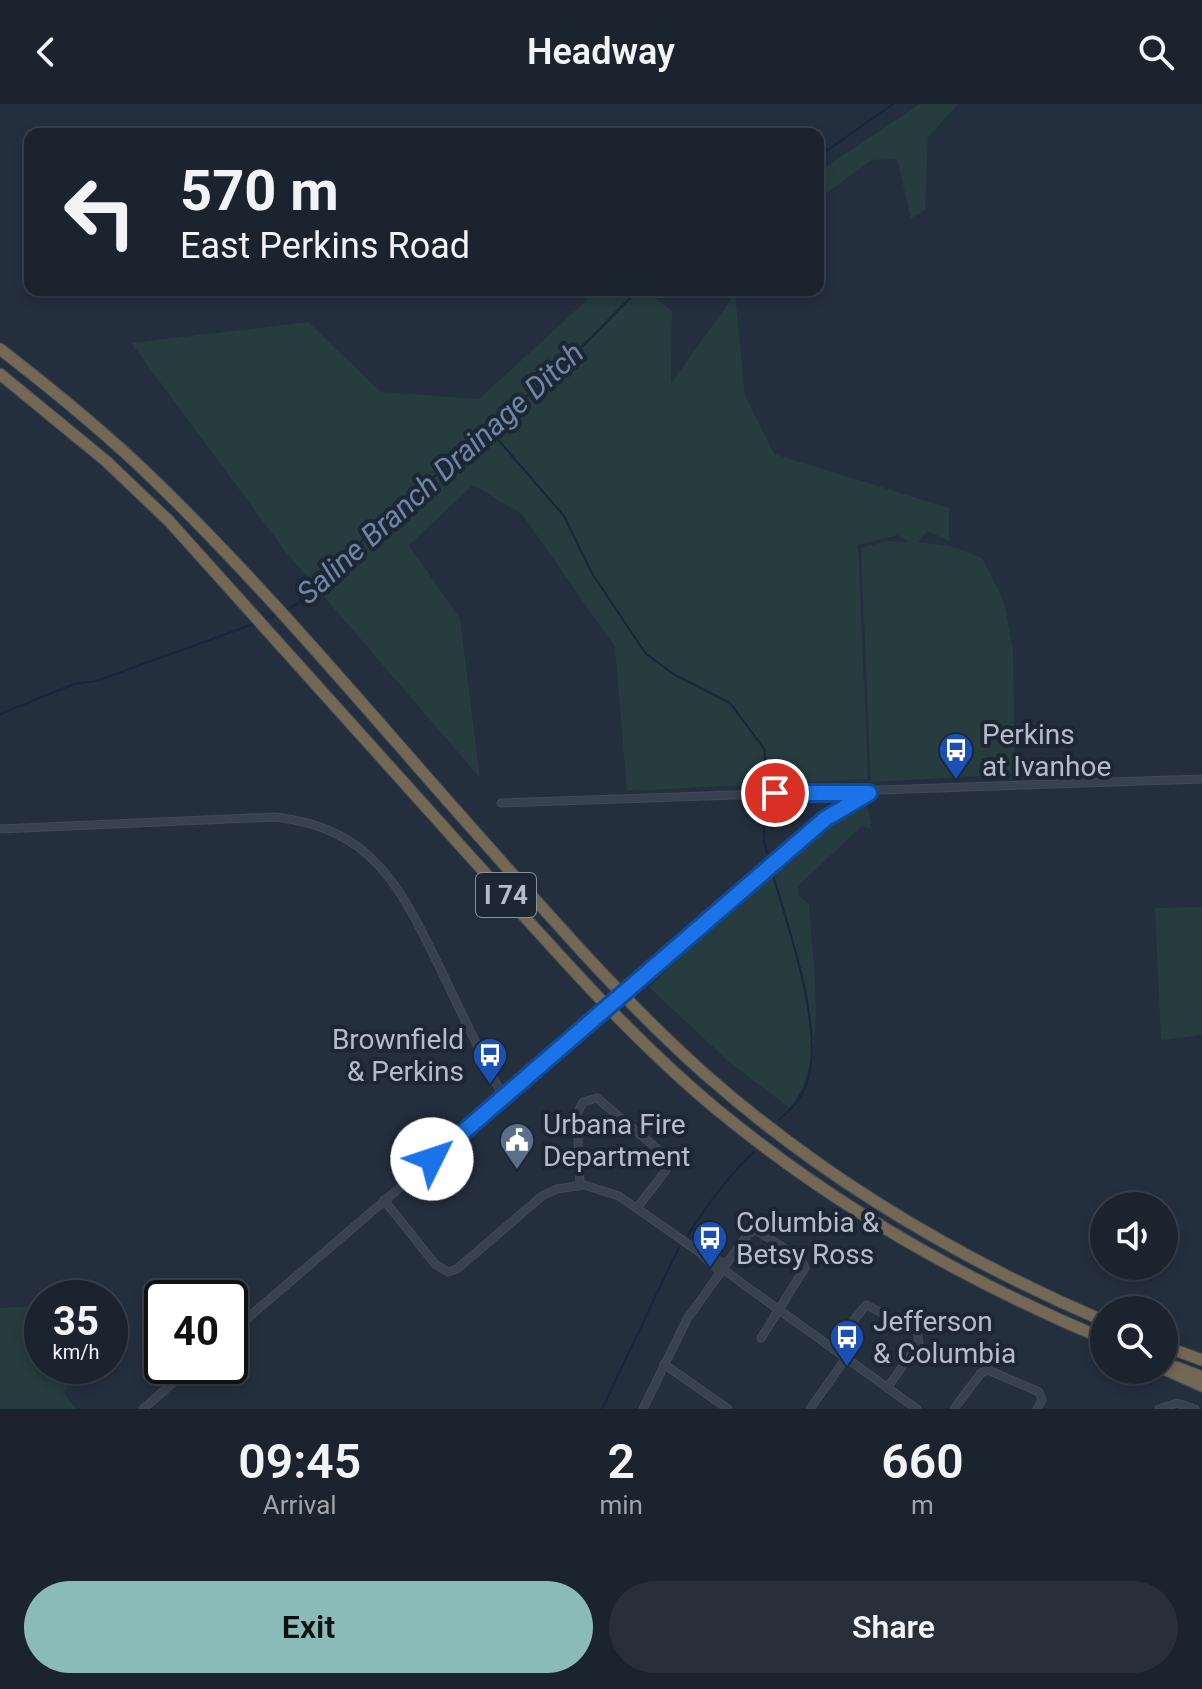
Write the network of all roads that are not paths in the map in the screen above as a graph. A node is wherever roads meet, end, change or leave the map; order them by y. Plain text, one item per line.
1 (0, 349) edge
2 (0, 374) edge
3 (1202, 779) edge
4 (869, 793) junction
5 (501, 803) dead end
6 (0, 829) edge
7 (503, 1097) junction
8 (580, 1186) junction
9 (384, 1200) junction
10 (637, 1208) junction
11 (723, 1269) junction
12 (778, 1309) junction
13 (1090, 1315) edge
14 (248, 1317) edge
15 (1090, 1333) edge
16 (761, 1338) dead end
17 (832, 1348) junction
18 (1178, 1350) edge
19 (846, 1358) junction
20 (1202, 1358) edge
21 (664, 1364) junction
22 (1178, 1368) edge
23 (1178, 1375) edge
24 (1202, 1377) edge
25 (173, 1384) edge
26 (1202, 1386) edge
27 (887, 1388) junction
28 (907, 1406) edge
29 (148, 1407) edge
30 (643, 1409) edge
31 (728, 1409) edge
32 (810, 1409) edge
33 (917, 1409) edge
34 (954, 1409) edge
35 (1037, 1409) edge
36 (1159, 1409) edge
37 (1195, 1409) edge

1 - 13 highway, I 74
2 - 15 highway, I 74
3 - 4 street
4 - 5 street
4 - 7 street, bridge
6 - 7 street
7 - 9 street
8 - 9 street
8 - 10 street
8 - 10 street
9 - 14 street
10 - 11 street
11 - 12 street
11 - 12 street
11 - 21 street
12 - 16 street
12 - 17 street
17 - 19 street
17 - 27 street
18 - 20 highway
19 - 27 street
19 - 32 street
21 - 30 street
21 - 31 street
22 - 24 highway
23 - 26 highway
25 - 29 street
27 - 28 street
28 - 33 street
34 - 35 street
36 - 37 street

